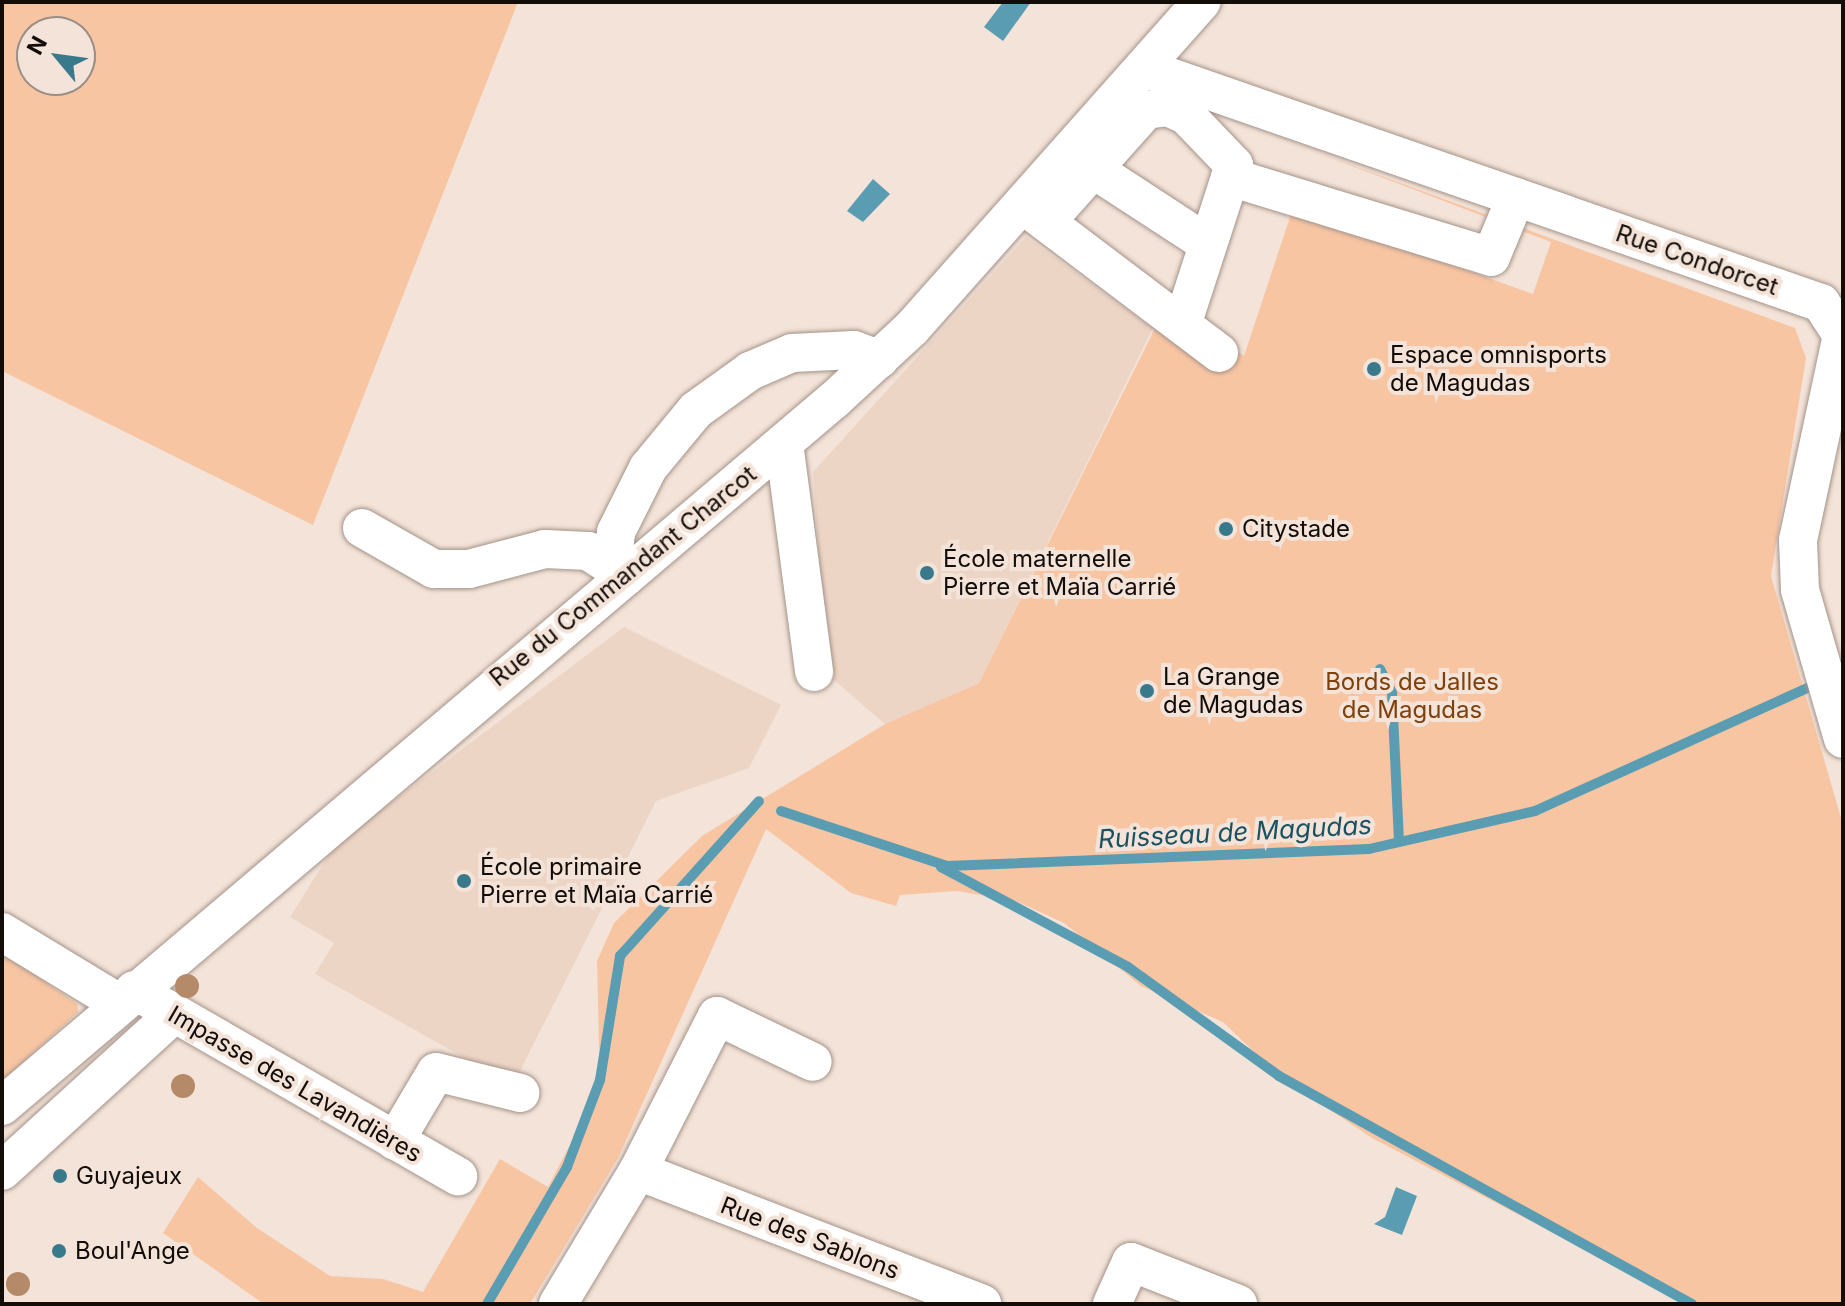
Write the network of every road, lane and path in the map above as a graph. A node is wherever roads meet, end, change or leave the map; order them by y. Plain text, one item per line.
1 (1201, 2) edge
2 (1144, 68) junction
3 (1178, 95) junction
4 (1093, 169) junction
5 (1230, 177) junction
6 (1516, 197) junction
7 (1035, 214) junction
8 (1208, 244) junction
9 (1838, 315) edge
10 (1182, 325) junction
11 (1219, 353) dead end
12 (879, 359) junction
13 (784, 443) junction
14 (362, 528) dead end
15 (620, 569) junction
16 (814, 672) dead end
17 (1843, 739) edge
18 (2, 932) edge
19 (126, 996) junction
20 (172, 1016) junction
21 (813, 1062) dead end
22 (520, 1093) dead end
23 (10, 1099) edge
24 (52, 1126) junction
25 (395, 1141) junction
26 (2, 1171) edge
27 (638, 1171) junction
28 (458, 1176) dead end
29 (558, 1304) edge
30 (982, 1304) edge
31 (1112, 1304) edge
32 (1238, 1304) edge

1 - 2 street, Rue du Commandant Charcot
2 - 3 street, Rue Condorcet
2 - 7 street, Rue du Commandant Charcot
3 - 4 street
3 - 5 street
3 - 6 street, Rue Condorcet
4 - 7 street
4 - 8 street
5 - 6 street
5 - 8 street
6 - 9 street, Rue Condorcet
7 - 10 street
7 - 12 street, Rue du Commandant Charcot
8 - 10 street
9 - 17 street, Rue Condorcet
10 - 11 street
12 - 13 street, Rue du Commandant Charcot
12 - 15 street
13 - 15 street, Rue du Commandant Charcot
13 - 16 street
14 - 15 street
15 - 19 street, Rue du Commandant Charcot
18 - 19 street, Impasse des Lavandières
19 - 20 street, Impasse des Lavandières
19 - 23 street, Rue du Commandant Charcot
20 - 24 street
20 - 25 street, Impasse des Lavandières
21 - 27 street
22 - 25 street
23 - 24 street
24 - 26 street
25 - 28 street, Impasse des Lavandières
27 - 29 street
27 - 30 street, Rue des Sablons
31 - 32 street

